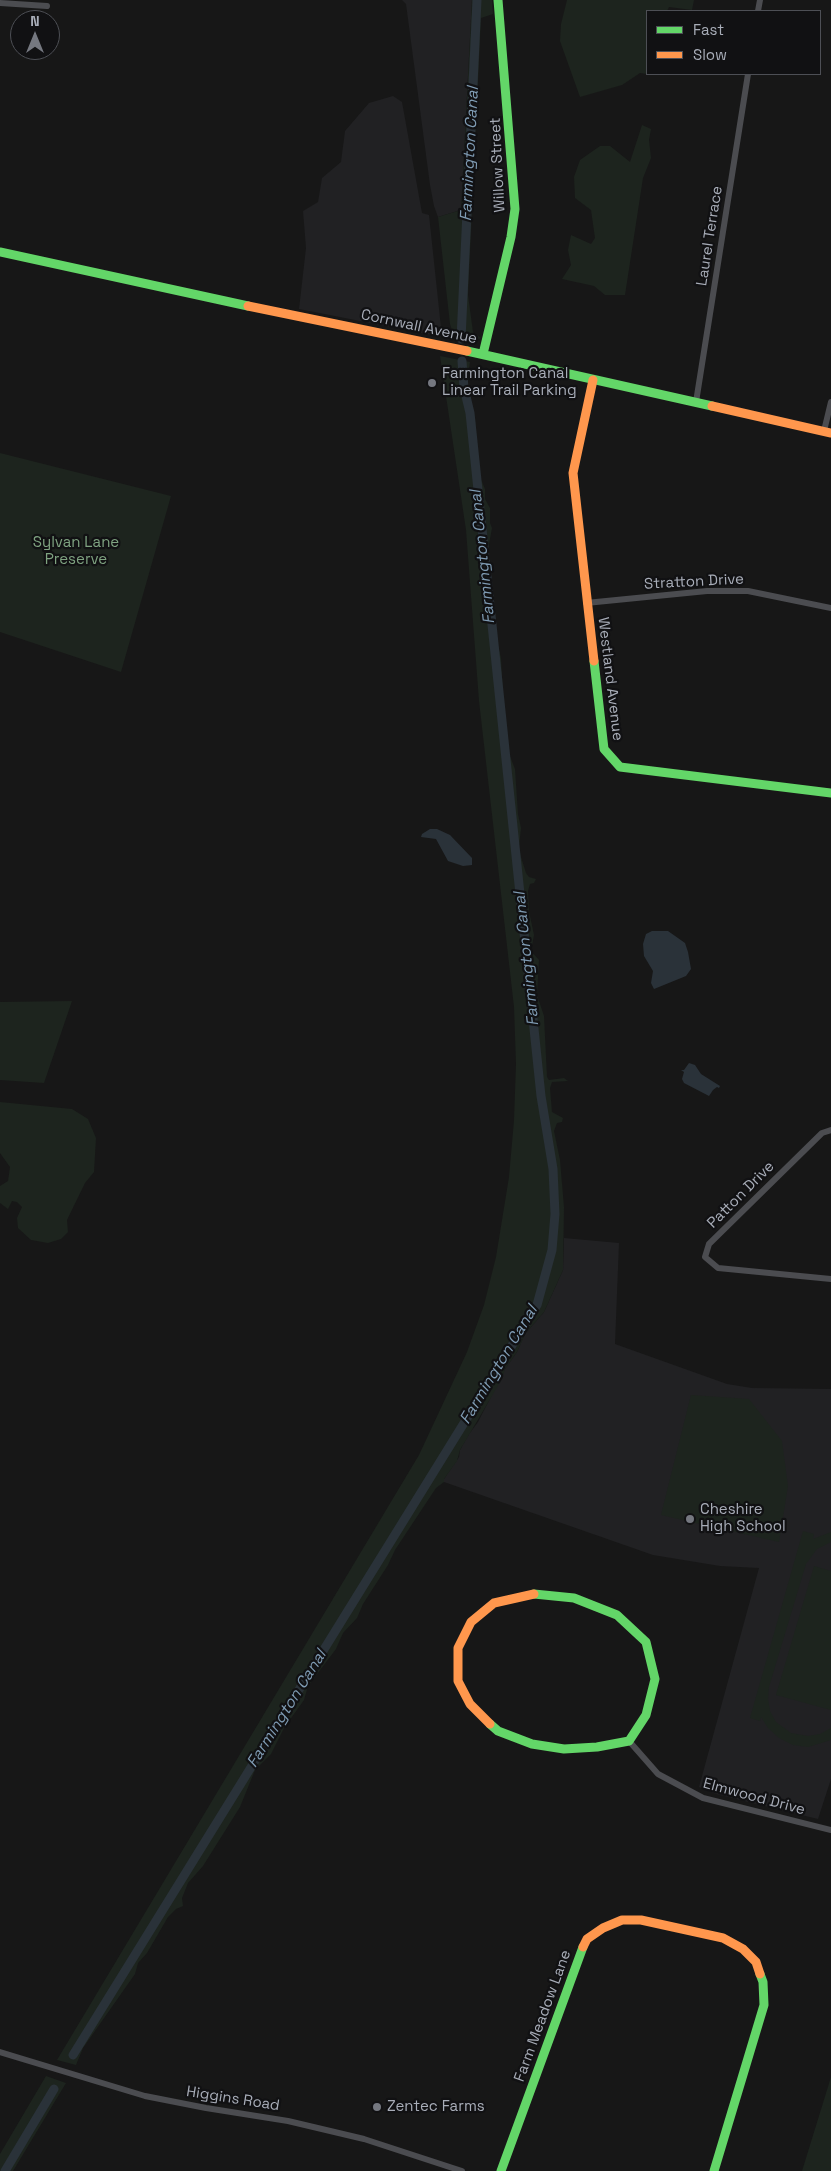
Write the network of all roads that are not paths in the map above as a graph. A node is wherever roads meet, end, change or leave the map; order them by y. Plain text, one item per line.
1 (498, 0) edge
2 (0, 2) edge
3 (47, 6) dead end
4 (748, 75) edge
5 (0, 252) edge
6 (483, 354) junction
7 (593, 380) junction
8 (696, 402) junction
9 (831, 402) edge
10 (828, 432) edge
11 (586, 603) junction
12 (831, 608) edge
13 (831, 793) edge
14 (831, 1130) edge
15 (831, 1279) edge
16 (629, 1741) junction
17 (831, 1830) edge
18 (0, 2052) edge
19 (462, 2171) edge
20 (502, 2171) edge
21 (714, 2171) edge

1 - 6 street, Willow Street
2 - 3 street
4 - 8 street, Laurel Terrace
5 - 6 street, Cornwall Avenue
6 - 7 street, Cornwall Avenue
7 - 8 street, Cornwall Avenue
7 - 11 street, Westland Avenue
8 - 10 street, Cornwall Avenue
9 - 10 street
11 - 12 street, Stratton Drive
11 - 13 street, Westland Avenue
14 - 15 street, Patton Drive
16 - 16 street
16 - 17 street, Elmwood Drive
18 - 19 street, Higgins Road
20 - 21 street, Farm Meadow Lane

